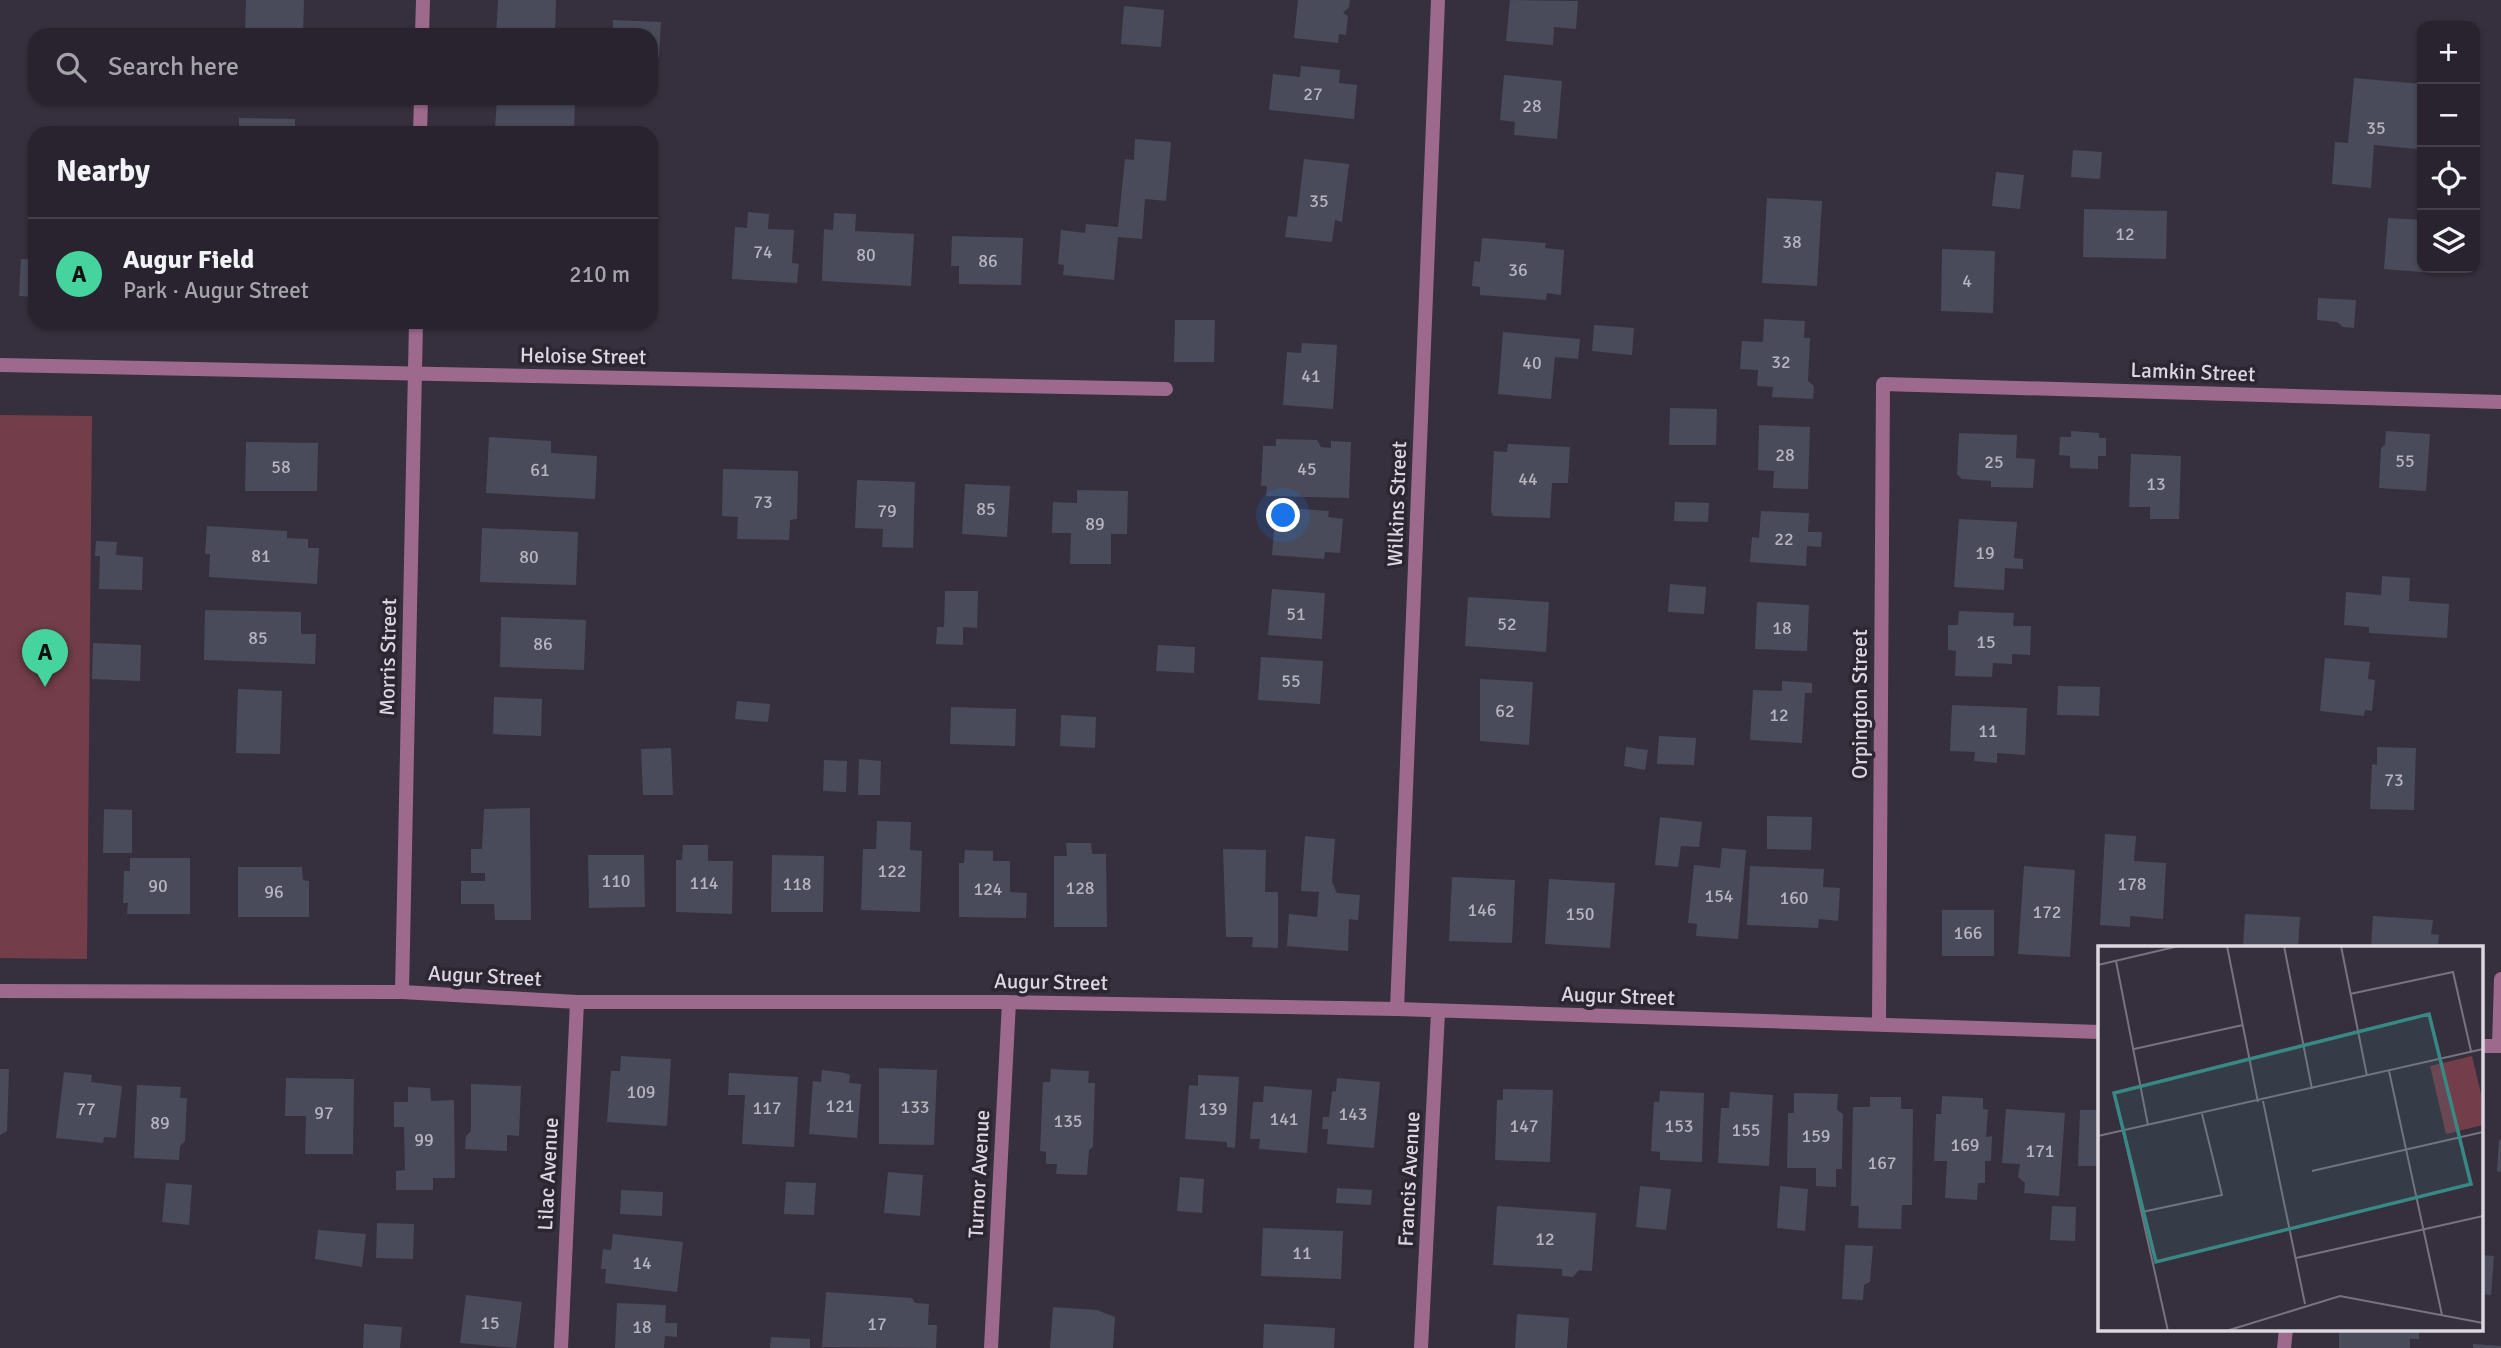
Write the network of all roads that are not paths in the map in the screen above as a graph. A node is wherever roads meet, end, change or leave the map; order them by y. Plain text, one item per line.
1 (423, 0) edge
2 (1438, 0) edge
3 (422, 28) edge
4 (421, 105) edge
5 (420, 126) edge
6 (416, 329) edge
7 (0, 365) edge
8 (415, 373) junction
9 (1883, 384) joint
10 (1166, 389) dead end
11 (2501, 402) edge
12 (2501, 979) edge
13 (0, 991) edge
14 (402, 992) junction
15 (577, 1002) junction
16 (1009, 1002) junction
17 (1397, 1009) junction
18 (1438, 1012) junction
19 (1879, 1024) junction
20 (2098, 1032) edge
21 (2500, 1046) edge
22 (2286, 1330) edge
23 (561, 1348) edge
24 (991, 1348) edge
25 (1421, 1348) edge
26 (2284, 1348) edge

1 - 3 street
2 - 17 street, Wilkins Street
4 - 5 street
6 - 8 street, Morris Street
7 - 8 street, Heloise Street
8 - 10 street, Heloise Street
8 - 14 street, Morris Street
9 - 11 street, Lamkin Street
9 - 19 street, Orpington Street
12 - 21 street
13 - 14 street, Augur Street
14 - 15 street, Augur Street
15 - 16 street, Augur Street
15 - 23 street, Lilac Avenue
16 - 17 street, Augur Street
16 - 24 street, Turnor Avenue
17 - 18 street, Augur Street
18 - 19 street, Augur Street
18 - 25 street, Francis Avenue
19 - 20 street, Augur Street
22 - 26 street

